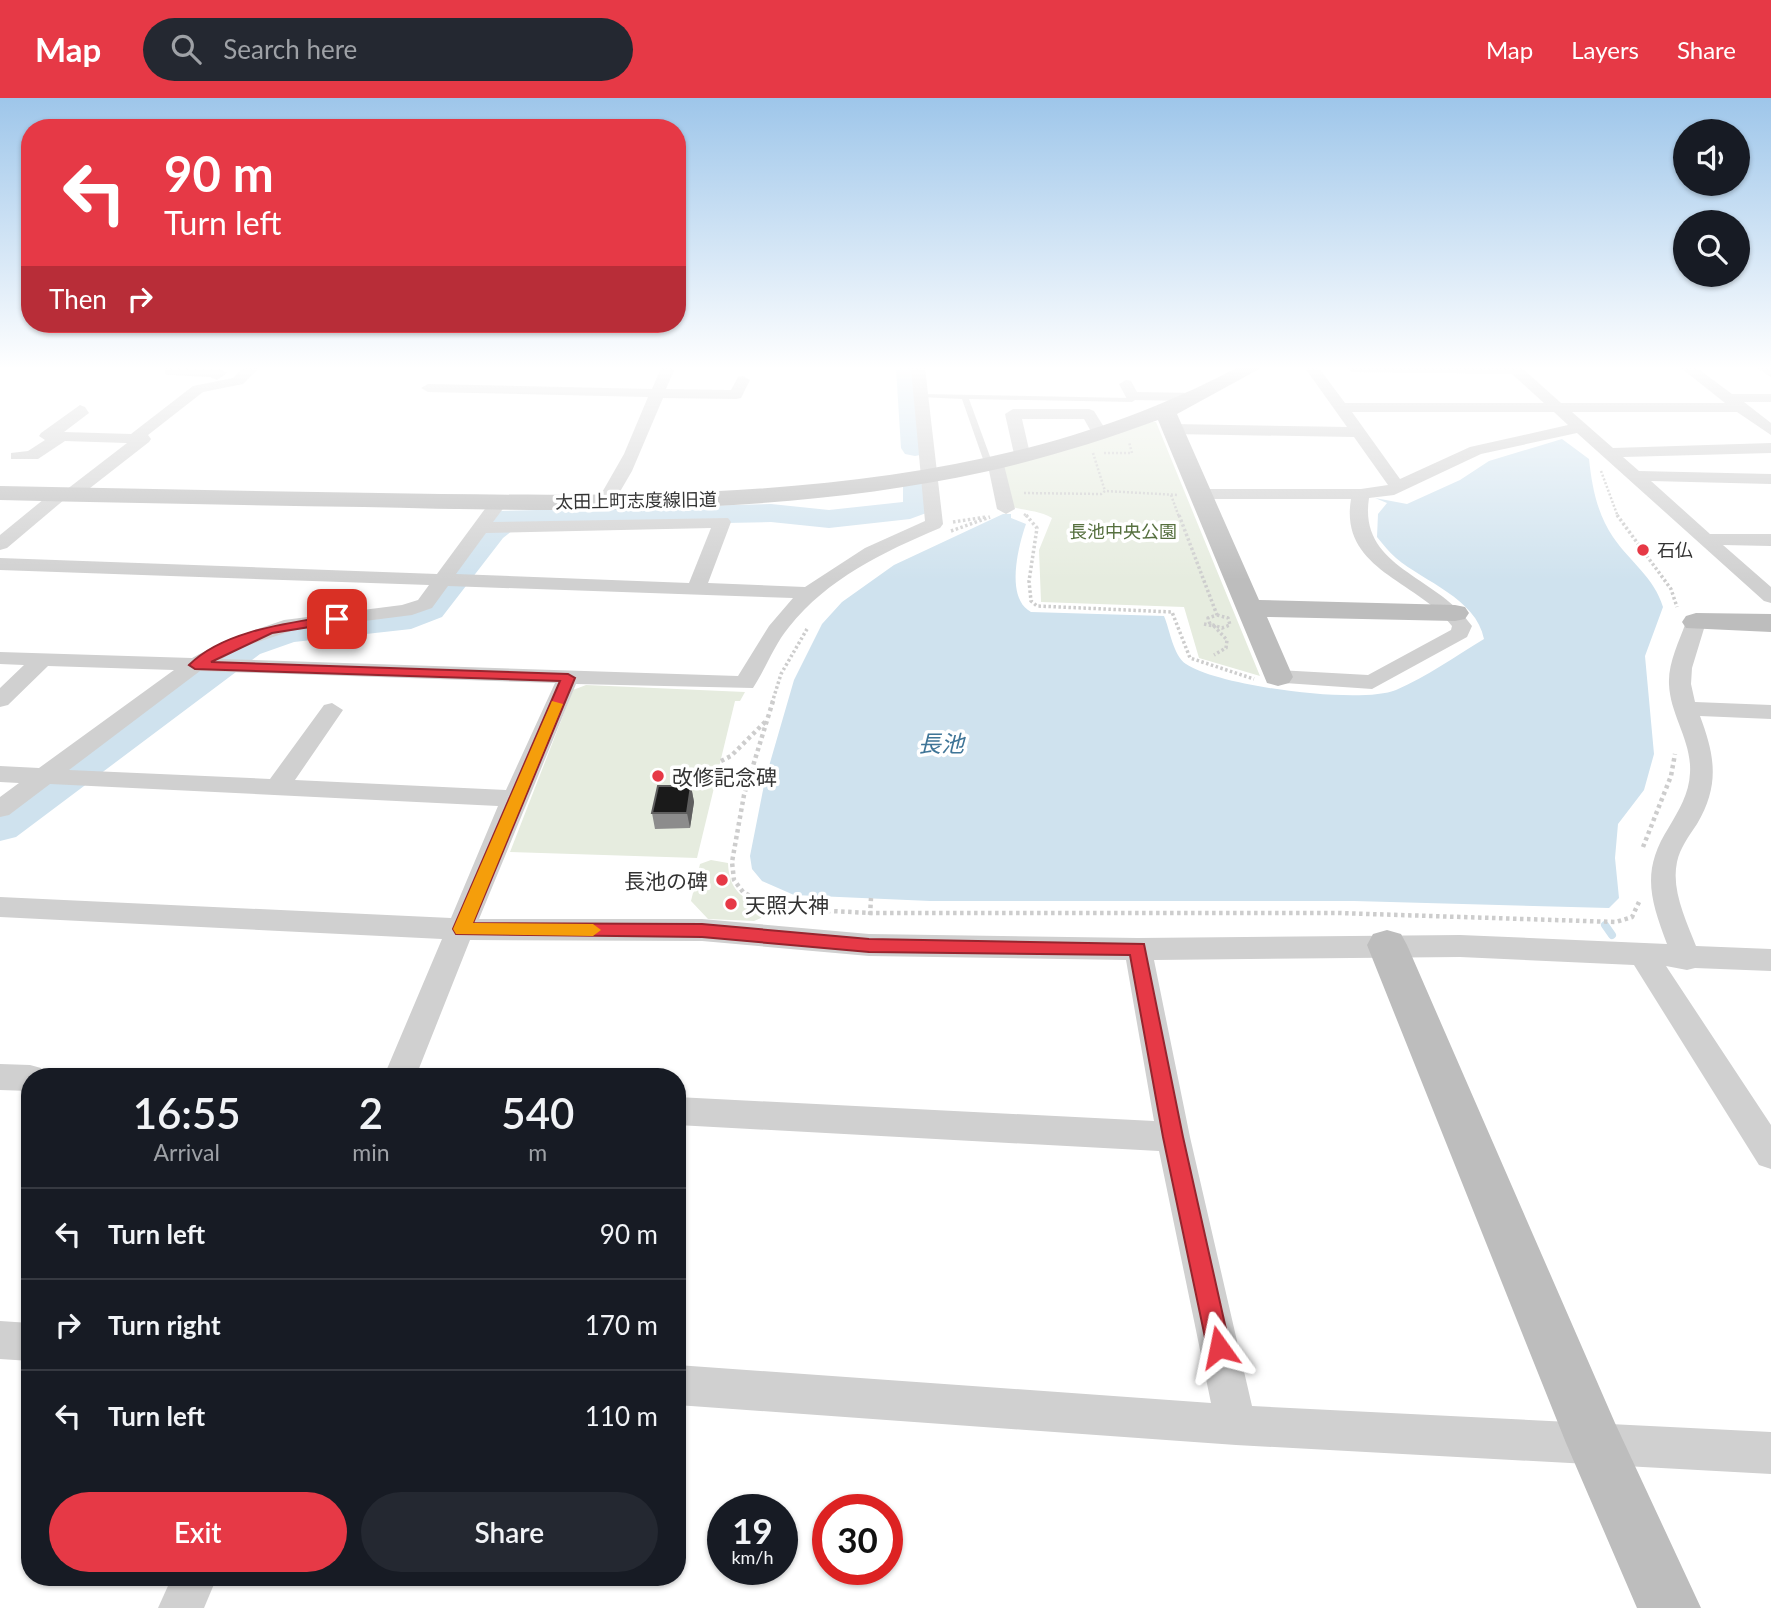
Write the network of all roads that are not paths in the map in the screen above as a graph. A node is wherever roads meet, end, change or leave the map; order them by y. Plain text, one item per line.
1 (59, 438) edge
2 (120, 438) edge
3 (640, 438) edge
4 (925, 438) edge
5 (982, 438) edge
6 (1016, 438) edge
7 (1067, 438) edge
8 (1175, 438) edge
9 (1361, 438) edge
10 (1529, 438) edge
11 (1587, 438) edge
12 (142, 439) joint
13 (1771, 448) edge
14 (1022, 454) junction
15 (17, 456) dead end
16 (1604, 457) junction
17 (992, 461) junction
18 (929, 474) junction
19 (1636, 476) junction
20 (1771, 479) edge
21 (1397, 486) junction
22 (0, 493) edge
23 (1361, 494) junction
24 (66, 495) junction
25 (1194, 495) junction
26 (1004, 500) road end
27 (499, 502) junction
28 (605, 503) junction
29 (490, 528) junction
30 (1706, 539) junction
31 (1771, 540) edge
32 (0, 544) edge
33 (0, 565) edge
34 (453, 579) junction
35 (697, 587) junction
36 (813, 593) junction
37 (1771, 597) edge
38 (1249, 608) junction
39 (1455, 613) junction
40 (1686, 619) joint
41 (1771, 623) edge
42 (0, 658) edge
43 (43, 659) junction
44 (210, 666) junction
45 (568, 678) junction
46 (1270, 679) joint
47 (0, 700) edge
48 (1688, 709) junction
49 (332, 710) dead end
50 (1763, 711) edge
51 (1771, 728) edge
52 (0, 774) edge
53 (60, 778) junction
54 (276, 789) junction
55 (514, 799) junction
56 (0, 809) edge
57 (0, 908) edge
58 (462, 929) junction
59 (1387, 945) junction
60 (1138, 949) junction
61 (1642, 953) junction
62 (1687, 959) junction
63 (1771, 960) edge
64 (403, 1068) edge
65 (0, 1077) edge
66 (21, 1078) edge
67 (686, 1111) edge
68 (1173, 1137) junction
69 (1770, 1151) edge
70 (0, 1340) edge
71 (21, 1341) edge
72 (686, 1386) edge
73 (1236, 1426) junction
74 (1595, 1443) junction
75 (1771, 1452) edge
76 (191, 1586) edge
77 (181, 1608) edge
78 (1668, 1608) edge

1 - 15 street
2 - 12 street
3 - 28 street
4 - 18 street
5 - 17 lane
6 - 14 street
7 - 14 street, 太田上町志度線旧道
8 - 25 street
9 - 21 street
10 - 21 street
11 - 16 street
12 - 24 street
13 - 16 street
14 - 17 street, 太田上町志度線旧道
16 - 19 street
17 - 18 street, 太田上町志度線旧道
17 - 26 street
18 - 28 street, 太田上町志度線旧道
18 - 36 street
19 - 20 street
19 - 30 street
21 - 23 street
22 - 24 street, 太田上町志度線旧道
23 - 25 street
23 - 39 street
24 - 27 street, 太田上町志度線旧道
24 - 32 street
25 - 38 street
27 - 28 street, 太田上町志度線旧道
27 - 29 street
29 - 34 street
29 - 35 street
30 - 31 street
30 - 37 street
33 - 34 street
34 - 35 street
34 - 44 street
35 - 36 street
36 - 45 street
38 - 39 street
38 - 46 street
39 - 46 street
40 - 41 street
40 - 48 street
42 - 43 street
43 - 44 street
43 - 47 street
44 - 45 street
44 - 53 street
45 - 55 street
48 - 50 street
48 - 62 street
49 - 54 street
50 - 51 street
52 - 53 street
53 - 54 street
53 - 56 street
54 - 55 street
55 - 58 street
57 - 58 street
58 - 60 street
58 - 64 street
59 - 60 street
59 - 61 street
59 - 74 street
60 - 68 street
61 - 62 street
61 - 69 street
62 - 63 street
65 - 66 street
67 - 68 street
68 - 73 street
70 - 71 street
72 - 73 street
73 - 74 street
74 - 75 street
74 - 78 street
76 - 77 street

